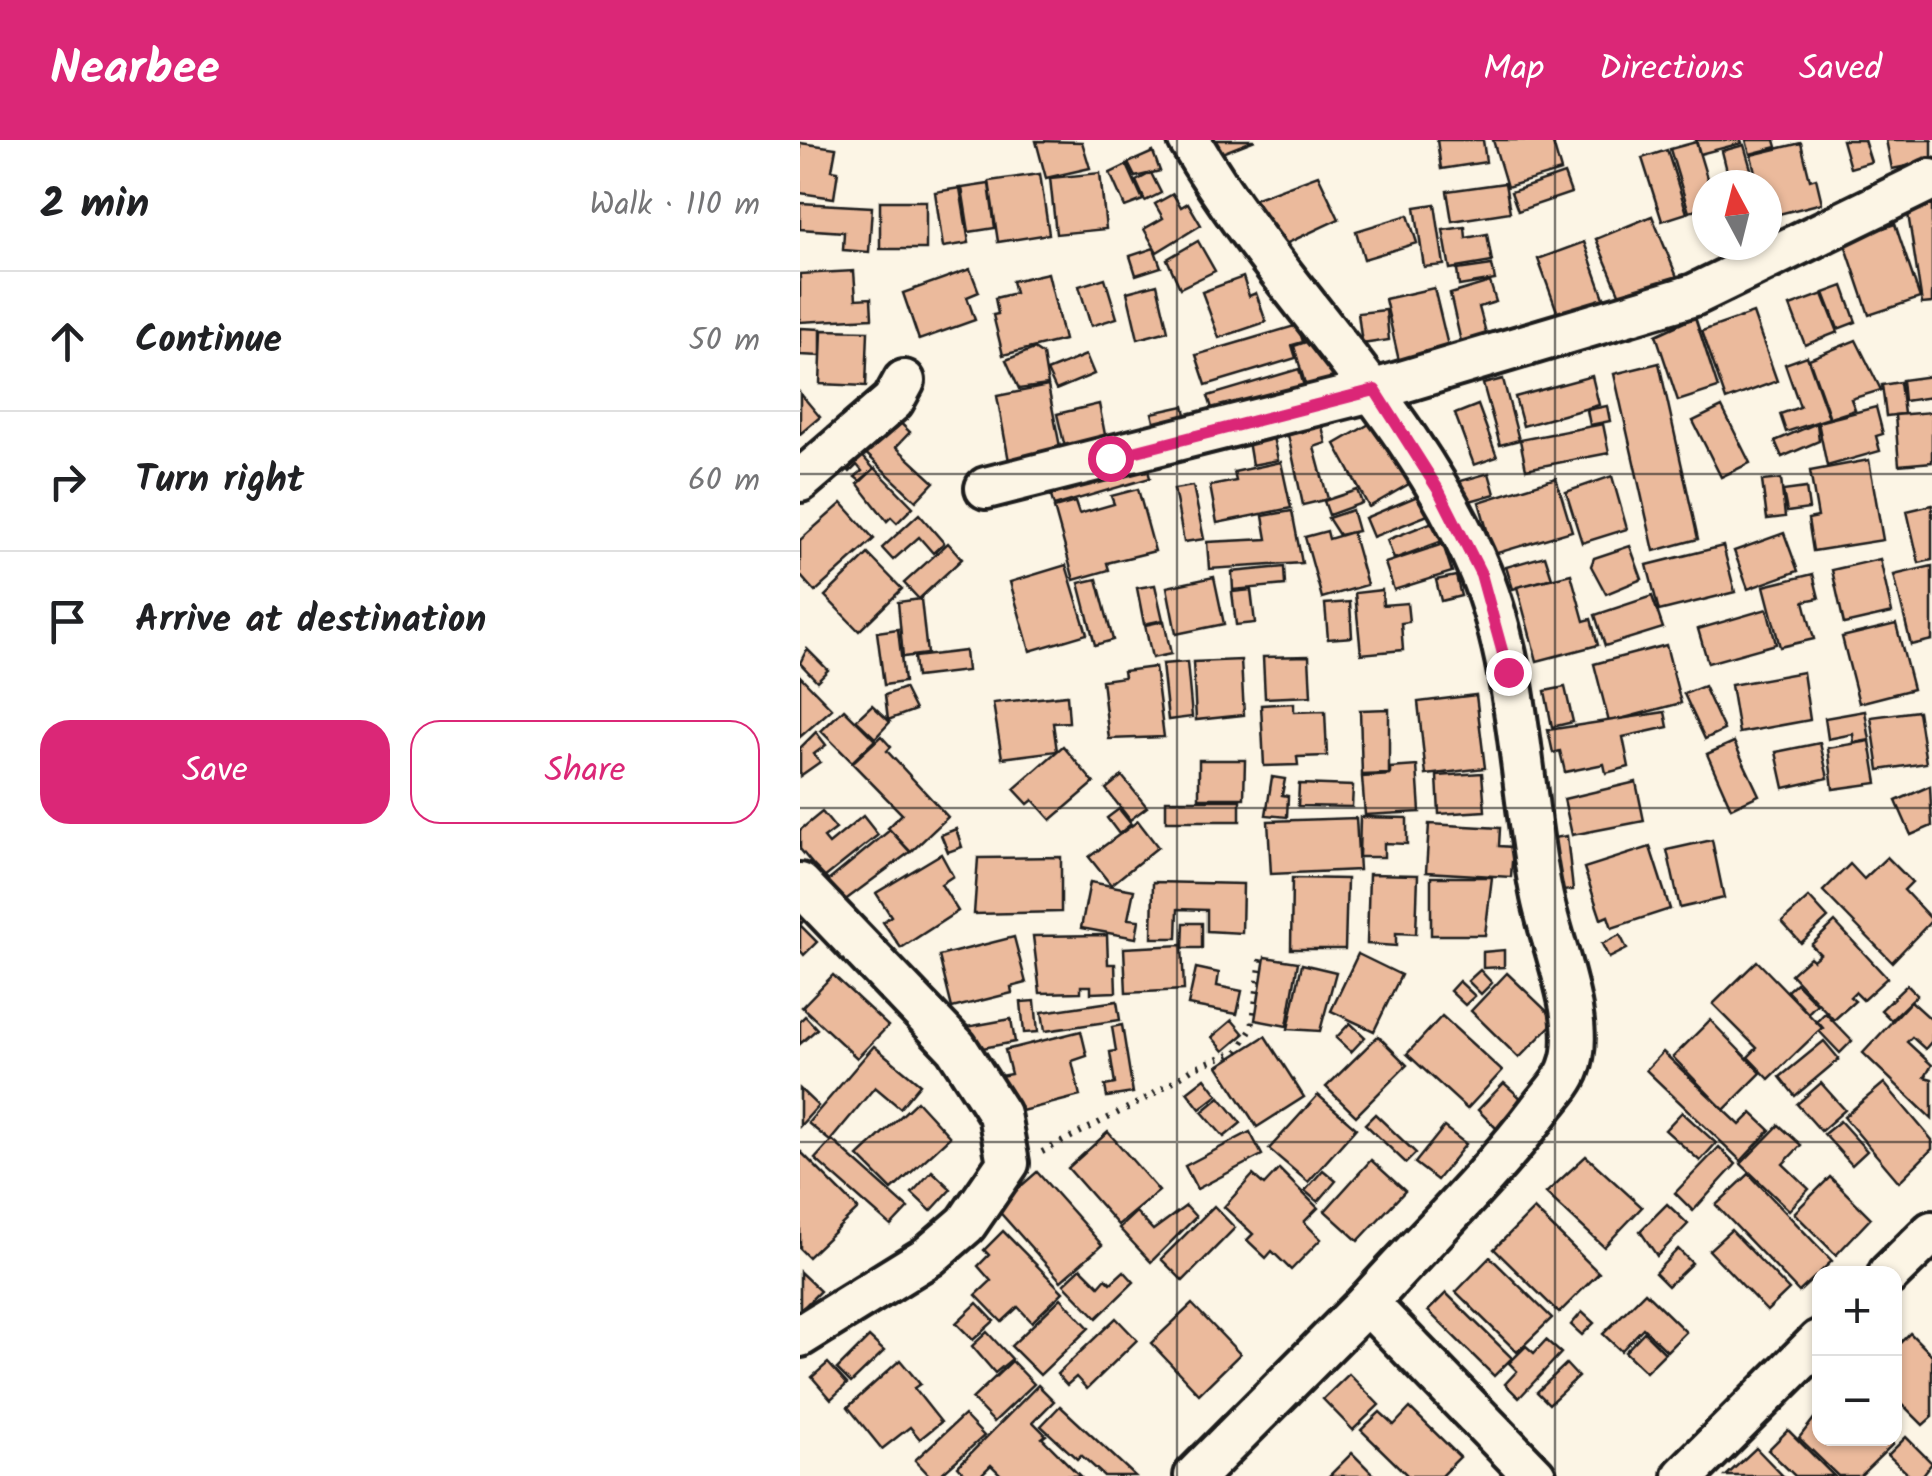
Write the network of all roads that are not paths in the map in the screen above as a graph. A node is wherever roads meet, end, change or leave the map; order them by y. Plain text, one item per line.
1 (1189, 140) edge
2 (1930, 180) edge
3 (904, 381) dead end
4 (1375, 390) junction
5 (800, 481) edge
6 (986, 488) dead end
7 (800, 884) edge
8 (1932, 1232) edge
9 (1897, 1266) edge
10 (1366, 1302) junction
11 (800, 1336) edge
12 (1812, 1350) edge
13 (1195, 1476) edge
14 (1535, 1476) edge
15 (1684, 1476) edge

1 - 4 street
2 - 4 street
3 - 5 street
4 - 6 street
4 - 10 street
7 - 11 street
8 - 9 street
10 - 13 street
10 - 14 street
12 - 15 street

